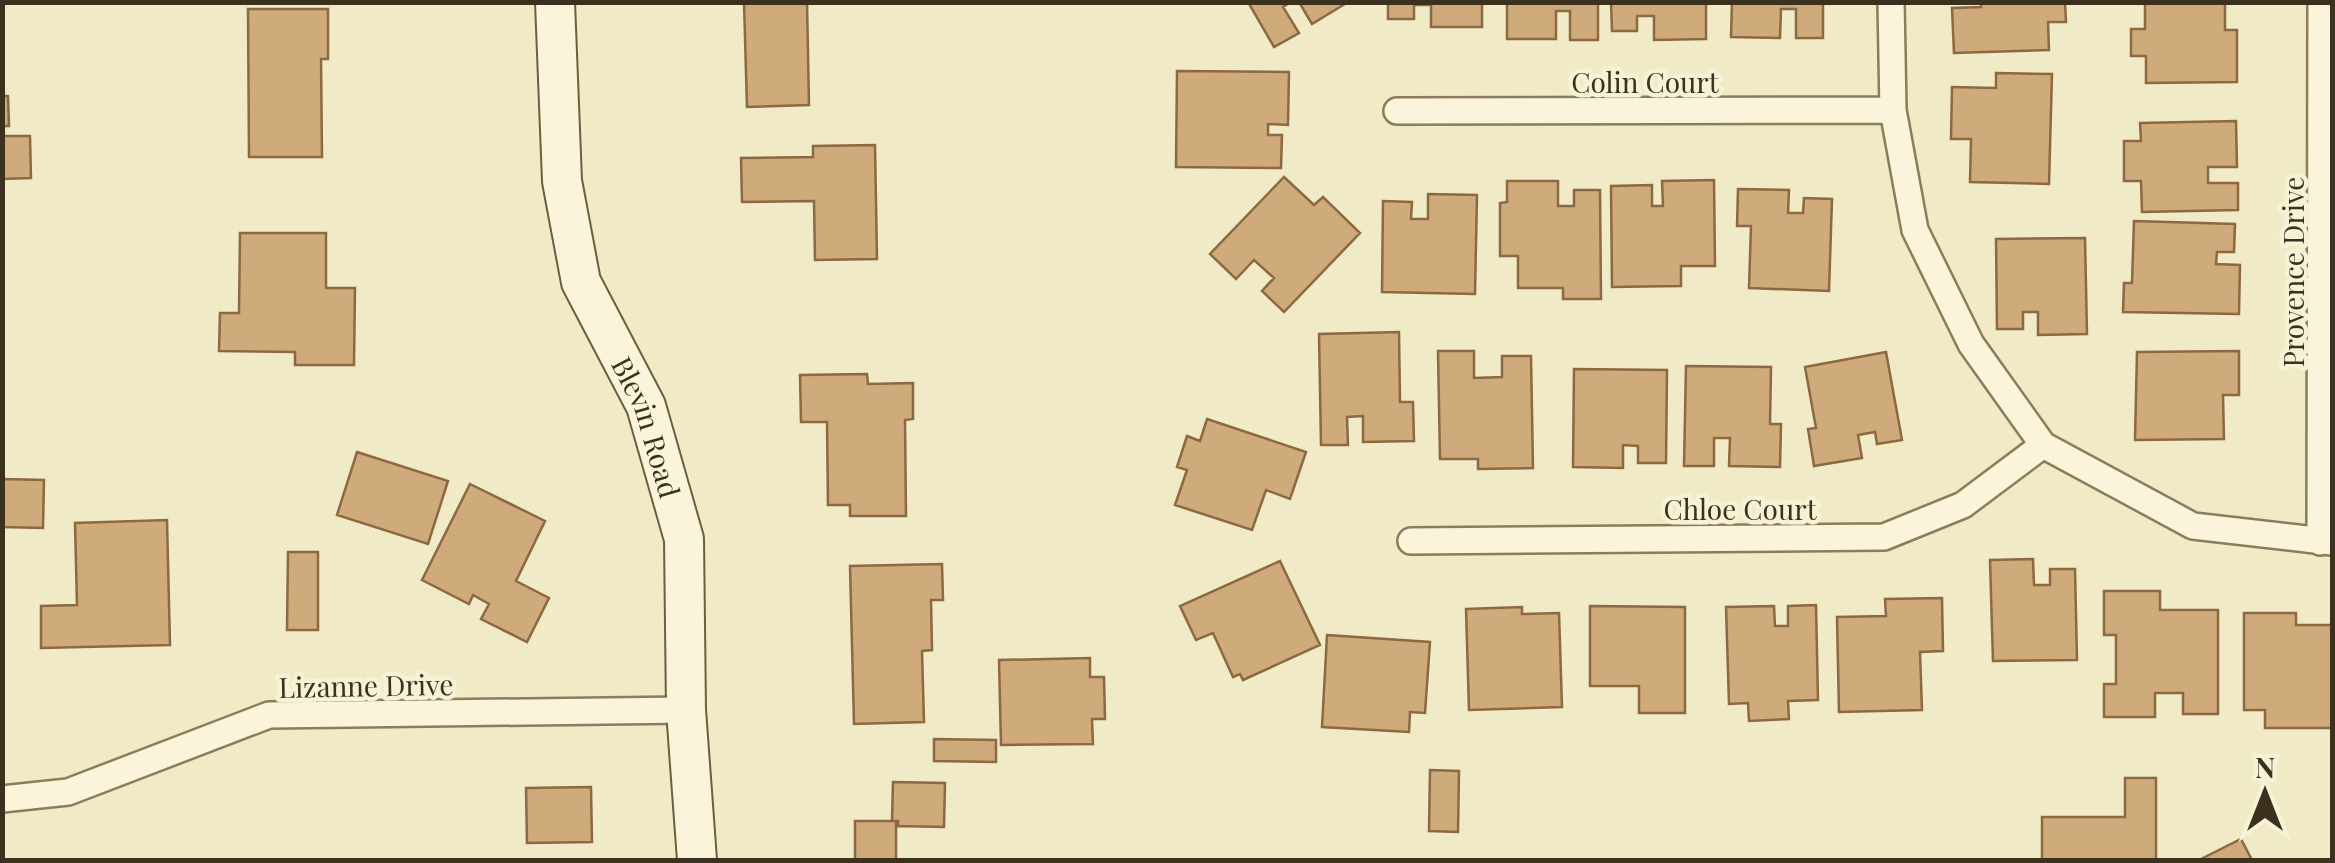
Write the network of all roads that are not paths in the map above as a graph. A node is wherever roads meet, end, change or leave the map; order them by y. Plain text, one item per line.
1 (555, 2) edge
2 (1891, 2) edge
3 (2321, 2) edge
4 (2328, 108) edge
5 (1892, 110) junction
6 (1397, 111) dead end
7 (2043, 445) junction
8 (1411, 540) dead end
9 (2326, 542) edge
10 (686, 710) junction
11 (2, 799) edge
12 (697, 860) edge

1 - 10 street, Blevin Road
2 - 5 street
3 - 4 street, Provence Drive
4 - 9 street, Provence Drive
5 - 6 street, Colin Court
5 - 7 street
7 - 8 street, Chloe Court
7 - 9 street
10 - 11 street, Lizanne Drive
10 - 12 street, Blevin Road

